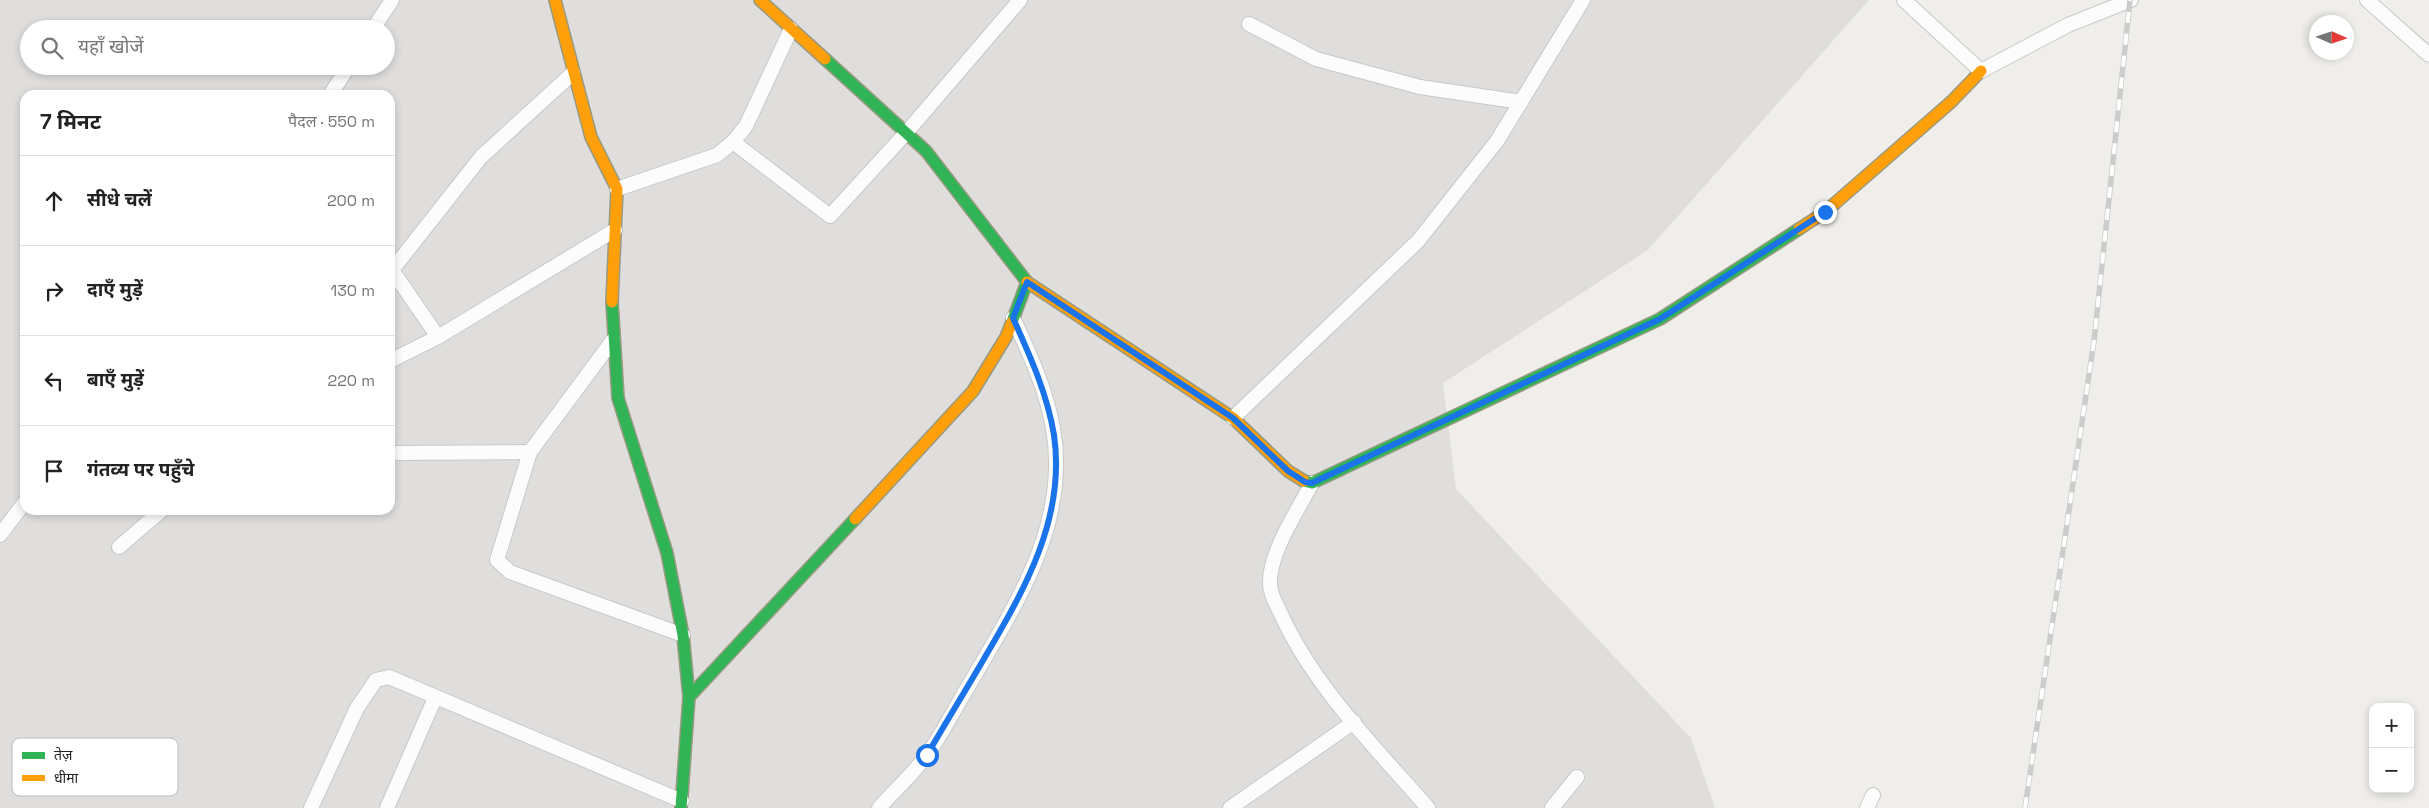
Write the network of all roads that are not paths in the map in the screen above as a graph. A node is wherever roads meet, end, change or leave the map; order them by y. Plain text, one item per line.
1 (392, 0) edge
2 (555, 0) edge
3 (1020, 0) edge
4 (1904, 0) edge
5 (2131, 0) edge
6 (2367, 0) edge
7 (766, 2) edge
8 (1579, 2) edge
9 (379, 20) edge
10 (1249, 24) dead end
11 (791, 29) junction
12 (2429, 55) edge
13 (1981, 71) junction
14 (574, 73) junction
15 (343, 75) edge
16 (333, 90) edge
17 (1521, 102) junction
18 (906, 133) junction
19 (733, 142) junction
20 (617, 189) junction
21 (615, 230) junction
22 (395, 266) edge
23 (395, 274) edge
24 (1027, 282) junction
25 (1013, 318) junction
26 (438, 336) junction
27 (613, 340) junction
28 (395, 359) edge
29 (1233, 418) junction
30 (530, 452) junction
31 (395, 453) edge
32 (1312, 483) junction
33 (20, 508) edge
34 (156, 515) edge
35 (0, 534) edge
36 (119, 547) dead end
37 (683, 635) junction
38 (690, 697) junction
39 (435, 698) junction
40 (1354, 722) junction
41 (1577, 776) dead end
42 (682, 804) edge
43 (882, 807) edge
44 (311, 808) edge
45 (387, 808) edge
46 (1230, 808) edge
47 (1428, 808) edge
48 (1552, 808) edge

1 - 9 street
2 - 14 street
3 - 18 street
4 - 13 street
5 - 13 street
6 - 12 street
7 - 11 street
8 - 17 street
10 - 17 street
11 - 18 street
11 - 19 street
13 - 32 street
14 - 20 street
14 - 22 street
15 - 16 street
17 - 29 street
18 - 19 street
18 - 24 street
19 - 20 street
20 - 21 street
21 - 26 street
21 - 27 street
23 - 26 street
24 - 25 street
24 - 29 street
25 - 38 street
25 - 43 street
26 - 28 street
27 - 30 street
27 - 37 street
29 - 32 street
30 - 31 street
30 - 37 street
32 - 40 street
33 - 35 street
34 - 36 street
37 - 38 street
38 - 42 street
39 - 42 street
39 - 44 street
39 - 45 street
40 - 46 street
40 - 47 street
41 - 48 street

